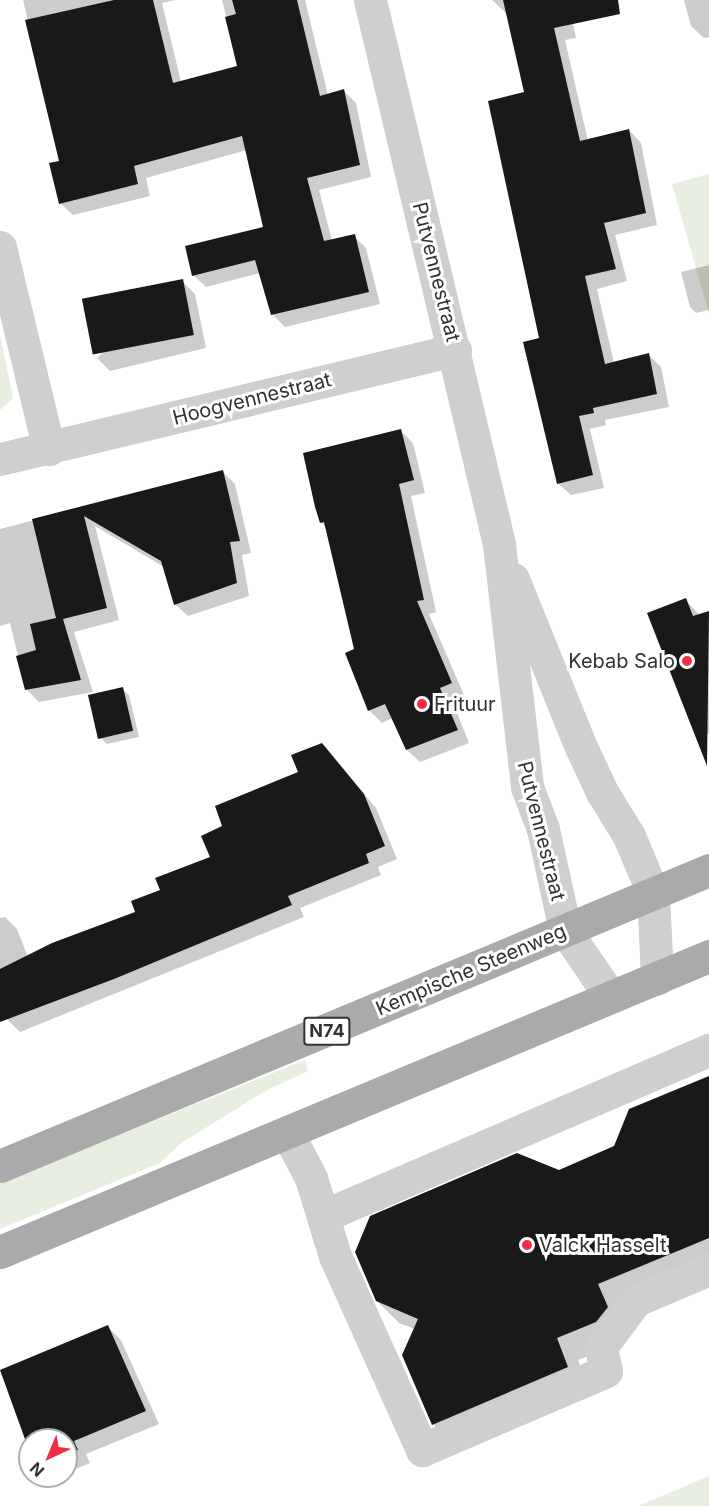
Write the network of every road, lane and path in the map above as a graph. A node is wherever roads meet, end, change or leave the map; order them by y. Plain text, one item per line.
1 (370, 0) edge
2 (0, 247) edge
3 (455, 350) junction
4 (49, 449) junction
5 (0, 459) edge
6 (499, 544) junction
7 (709, 870) edge
8 (653, 893) junction
9 (566, 930) junction
10 (709, 956) edge
11 (657, 978) junction
12 (610, 996) junction
13 (709, 1050) edge
14 (286, 1132) junction
15 (0, 1166) edge
16 (323, 1216) junction
17 (0, 1252) edge
18 (709, 1269) edge

1 - 3 street, Putvennestraat
2 - 4 street
3 - 4 street, Hoogvennestraat
3 - 6 street, Putvennestraat
4 - 5 street, Hoogvennestraat
6 - 8 street, Putvennestraat
6 - 9 street, Putvennestraat
7 - 8 main road, Kempische Steenweg / N74
8 - 9 main road, Kempische Steenweg / N74
8 - 11 street, Putvennestraat
9 - 12 street, Putvennestraat
9 - 15 main road, Kempische Steenweg / N74
10 - 11 main road
11 - 12 main road
12 - 14 main road
13 - 16 street
14 - 16 street
14 - 17 main road
16 - 18 street

